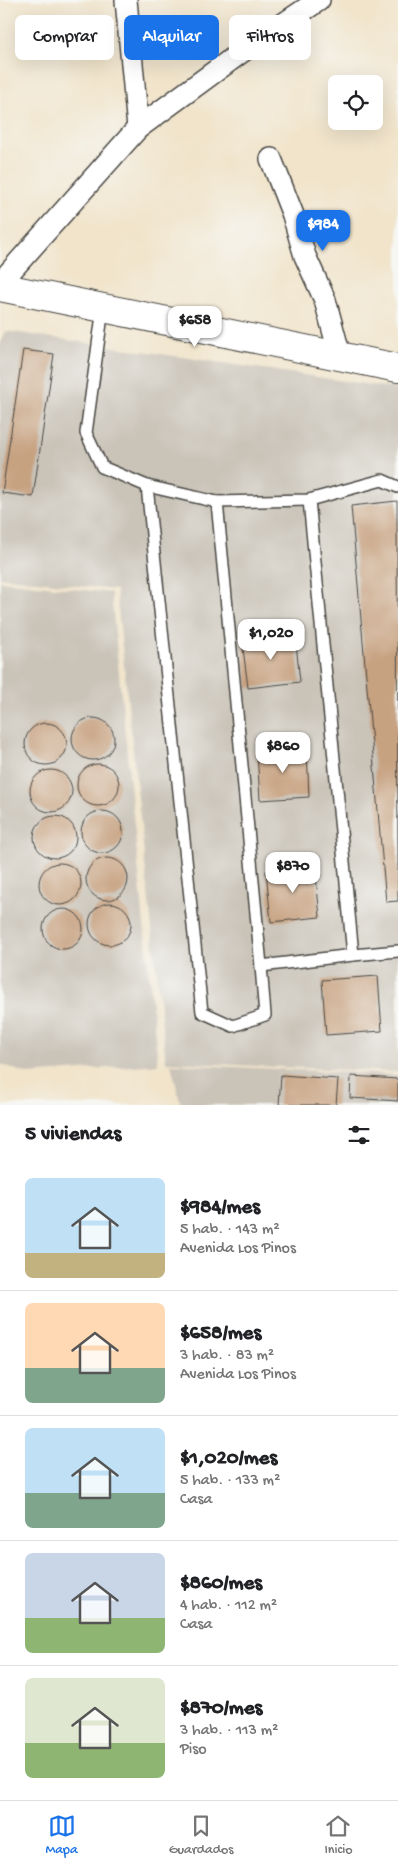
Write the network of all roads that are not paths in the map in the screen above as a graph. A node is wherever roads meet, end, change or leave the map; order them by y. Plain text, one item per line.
1 (126, 0) edge
2 (319, 0) edge
3 (138, 128) junction
4 (271, 159) dead end
5 (0, 283) edge
6 (0, 287) edge
7 (103, 308) junction
8 (340, 356) junction
9 (398, 368) edge
10 (147, 486) junction
11 (398, 487) edge
12 (309, 500) junction
13 (217, 502) junction
14 (398, 951) edge
15 (353, 955) junction
16 (261, 966) junction

1 - 3 street
2 - 3 street
3 - 5 street
4 - 8 street
6 - 7 street
7 - 8 street
7 - 10 lane
8 - 9 street
10 - 13 lane
10 - 16 lane
11 - 12 lane
12 - 13 lane
12 - 15 lane
13 - 16 lane
14 - 15 lane
15 - 16 lane

